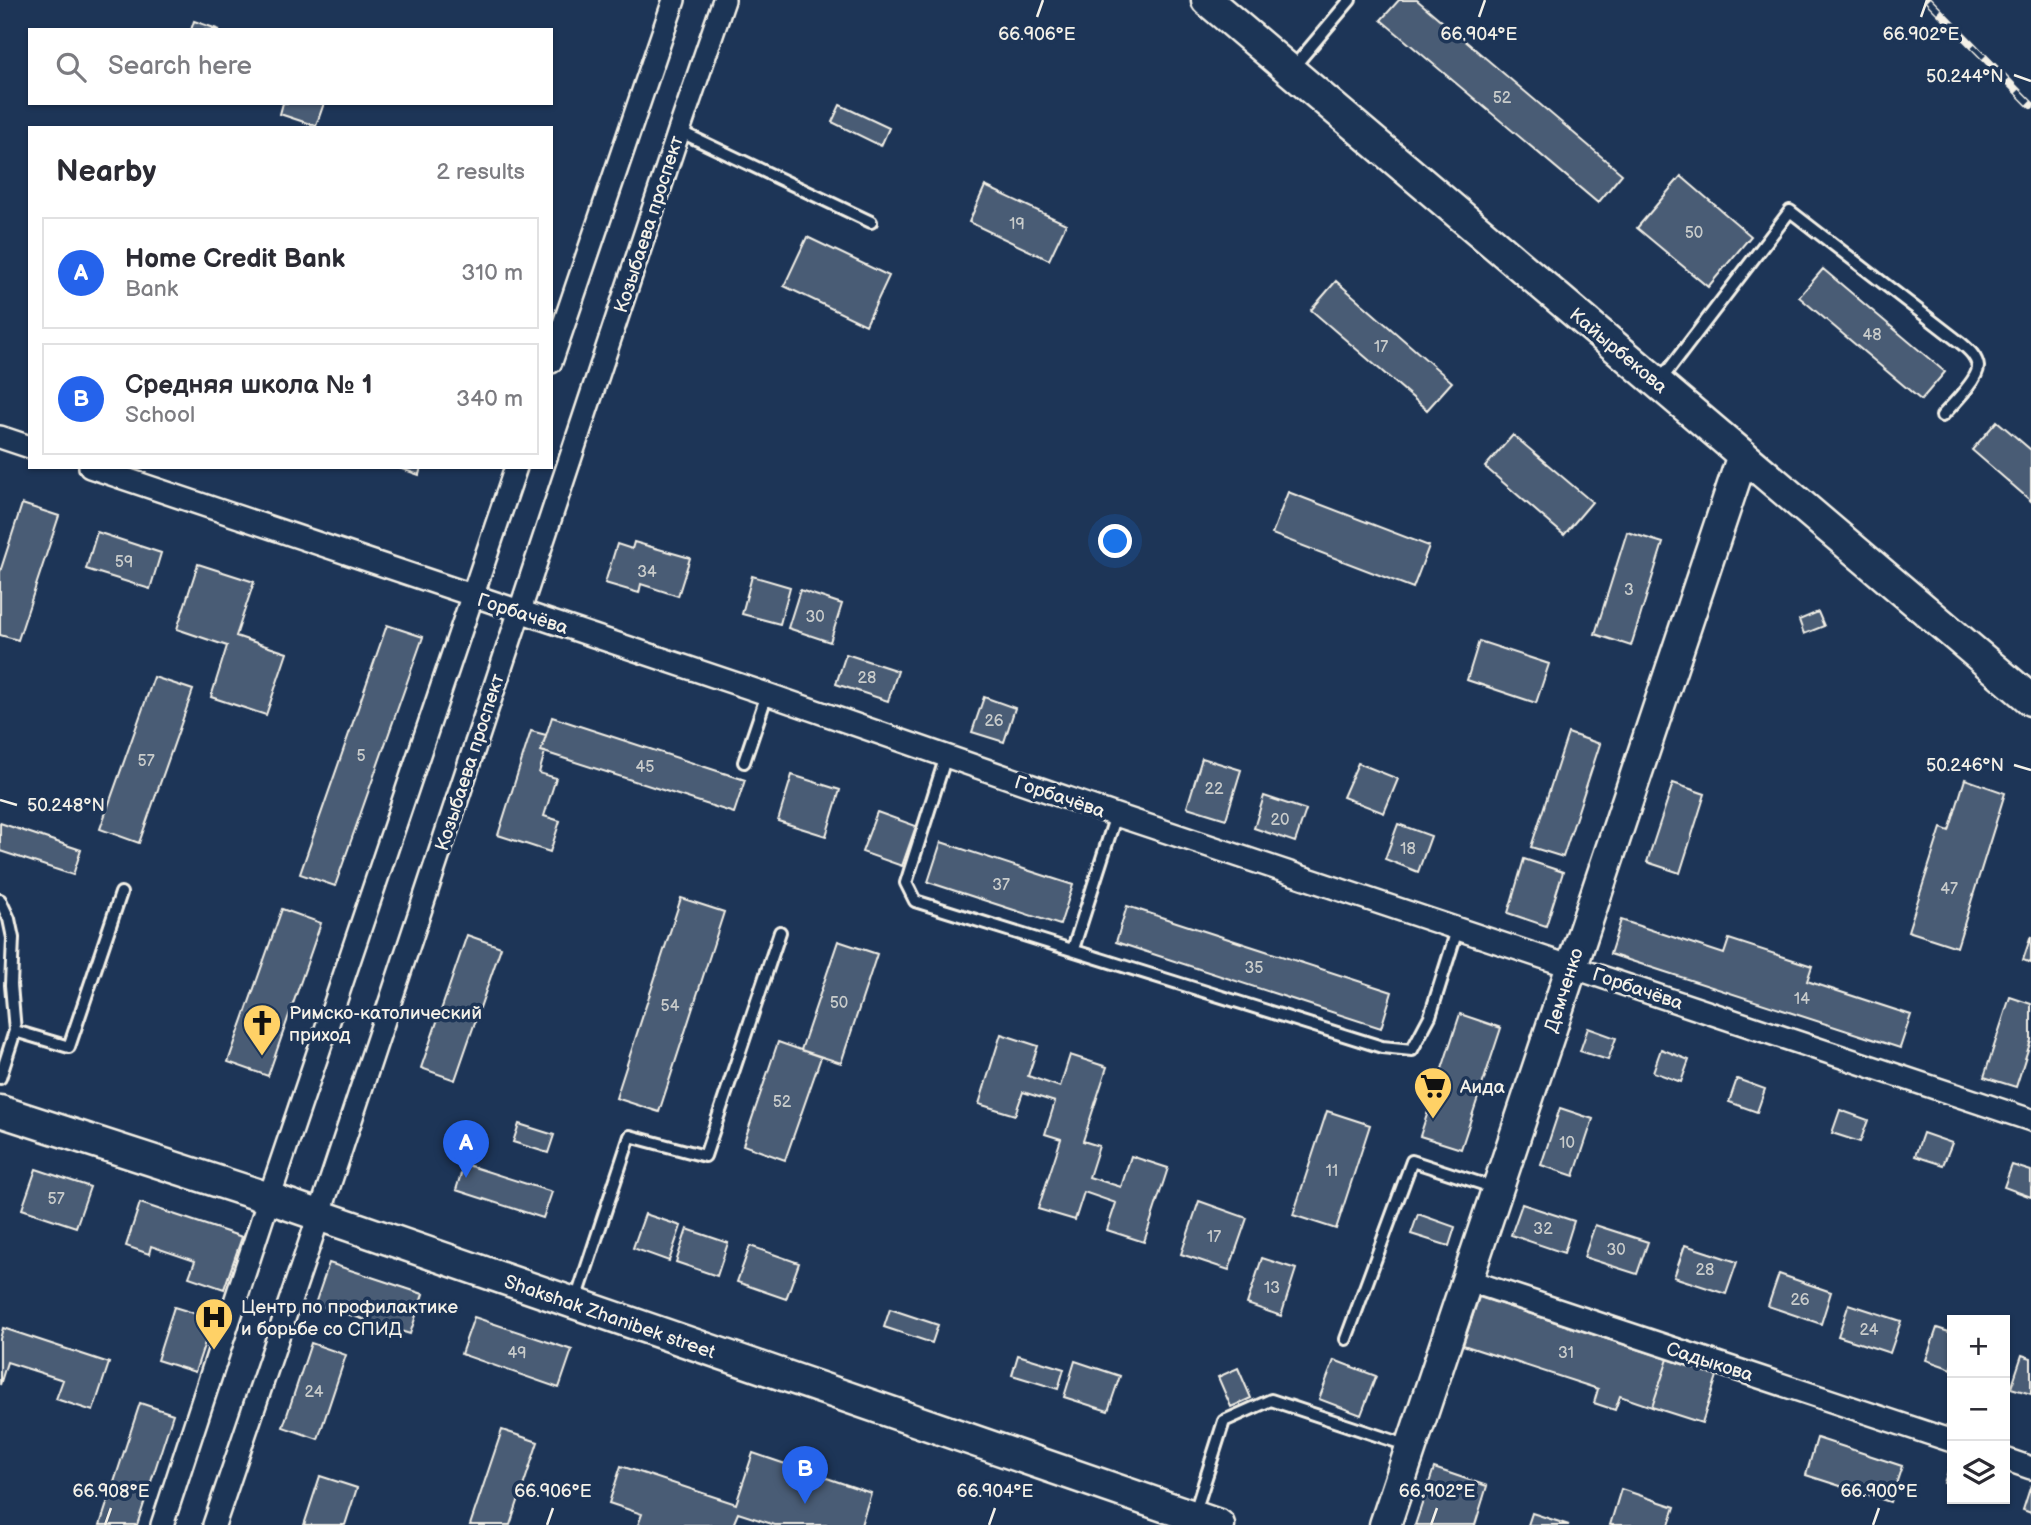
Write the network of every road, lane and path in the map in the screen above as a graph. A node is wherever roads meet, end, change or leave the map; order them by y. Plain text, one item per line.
1 (674, 0) edge
2 (724, 0) edge
3 (1207, 0) edge
4 (1350, 0) edge
5 (1290, 70) junction
6 (678, 131) junction
7 (871, 222) dead end
8 (553, 356) edge
9 (1658, 383) junction
10 (1942, 416) dead end
11 (0, 437) edge
12 (28, 446) edge
13 (1743, 455) junction
14 (96, 469) edge
15 (515, 469) edge
16 (472, 596) junction
17 (519, 611) junction
18 (766, 694) junction
19 (2031, 700) edge
20 (946, 756) junction
21 (744, 762) dead end
22 (1116, 815) junction
23 (121, 893) dead end
24 (0, 900) edge
25 (1458, 927) junction
26 (780, 932) dead end
27 (1073, 949) junction
28 (1571, 965) junction
29 (15, 1031) junction
30 (0, 1078) edge
31 (0, 1111) edge
32 (2031, 1120) edge
33 (1497, 1189) junction
34 (270, 1198) junction
35 (319, 1216) junction
36 (1467, 1280) junction
37 (575, 1304) junction
38 (1346, 1339) dead end
39 (1947, 1439) edge
40 (1411, 1447) junction
41 (2010, 1461) edge
42 (2031, 1468) edge
43 (1206, 1521) edge
44 (162, 1525) edge
45 (214, 1525) edge
46 (1385, 1525) edge

1 - 8 street
2 - 6 street, Козыбаева проспект
3 - 5 street, Кайырбекова
4 - 5 lane
5 - 9 street, Кайырбекова
6 - 7 lane
6 - 17 street, Козыбаева проспект
9 - 10 lane
9 - 13 street, Кайырбекова
11 - 12 street
13 - 19 street, Кайырбекова
13 - 28 street, Демченко
14 - 16 street, Горбачёва
15 - 16 street
16 - 17 street, Горбачёва
16 - 34 street
17 - 18 street, Горбачёва
17 - 35 street, Козыбаева проспект
18 - 20 street, Горбачёва
18 - 21 lane
20 - 22 street, Горбачёва
20 - 27 lane
22 - 25 street, Горбачёва
22 - 27 lane
23 - 29 lane
24 - 29 lane
25 - 27 lane
25 - 28 street, Горбачёва
26 - 37 lane
28 - 32 street, Горбачёва
28 - 33 street, Демченко
29 - 30 lane
31 - 34 street, Shakshak Zhanibek street
33 - 36 street, Демченко
33 - 38 lane
34 - 35 street, Shakshak Zhanibek street
34 - 44 street
35 - 37 street, Shakshak Zhanibek street
35 - 45 street, Козыбаева проспект
36 - 39 street, Садыкова
36 - 40 street, Демченко
37 - 43 street, Shakshak Zhanibek street
40 - 43 lane
40 - 46 street, Демченко
41 - 42 street

